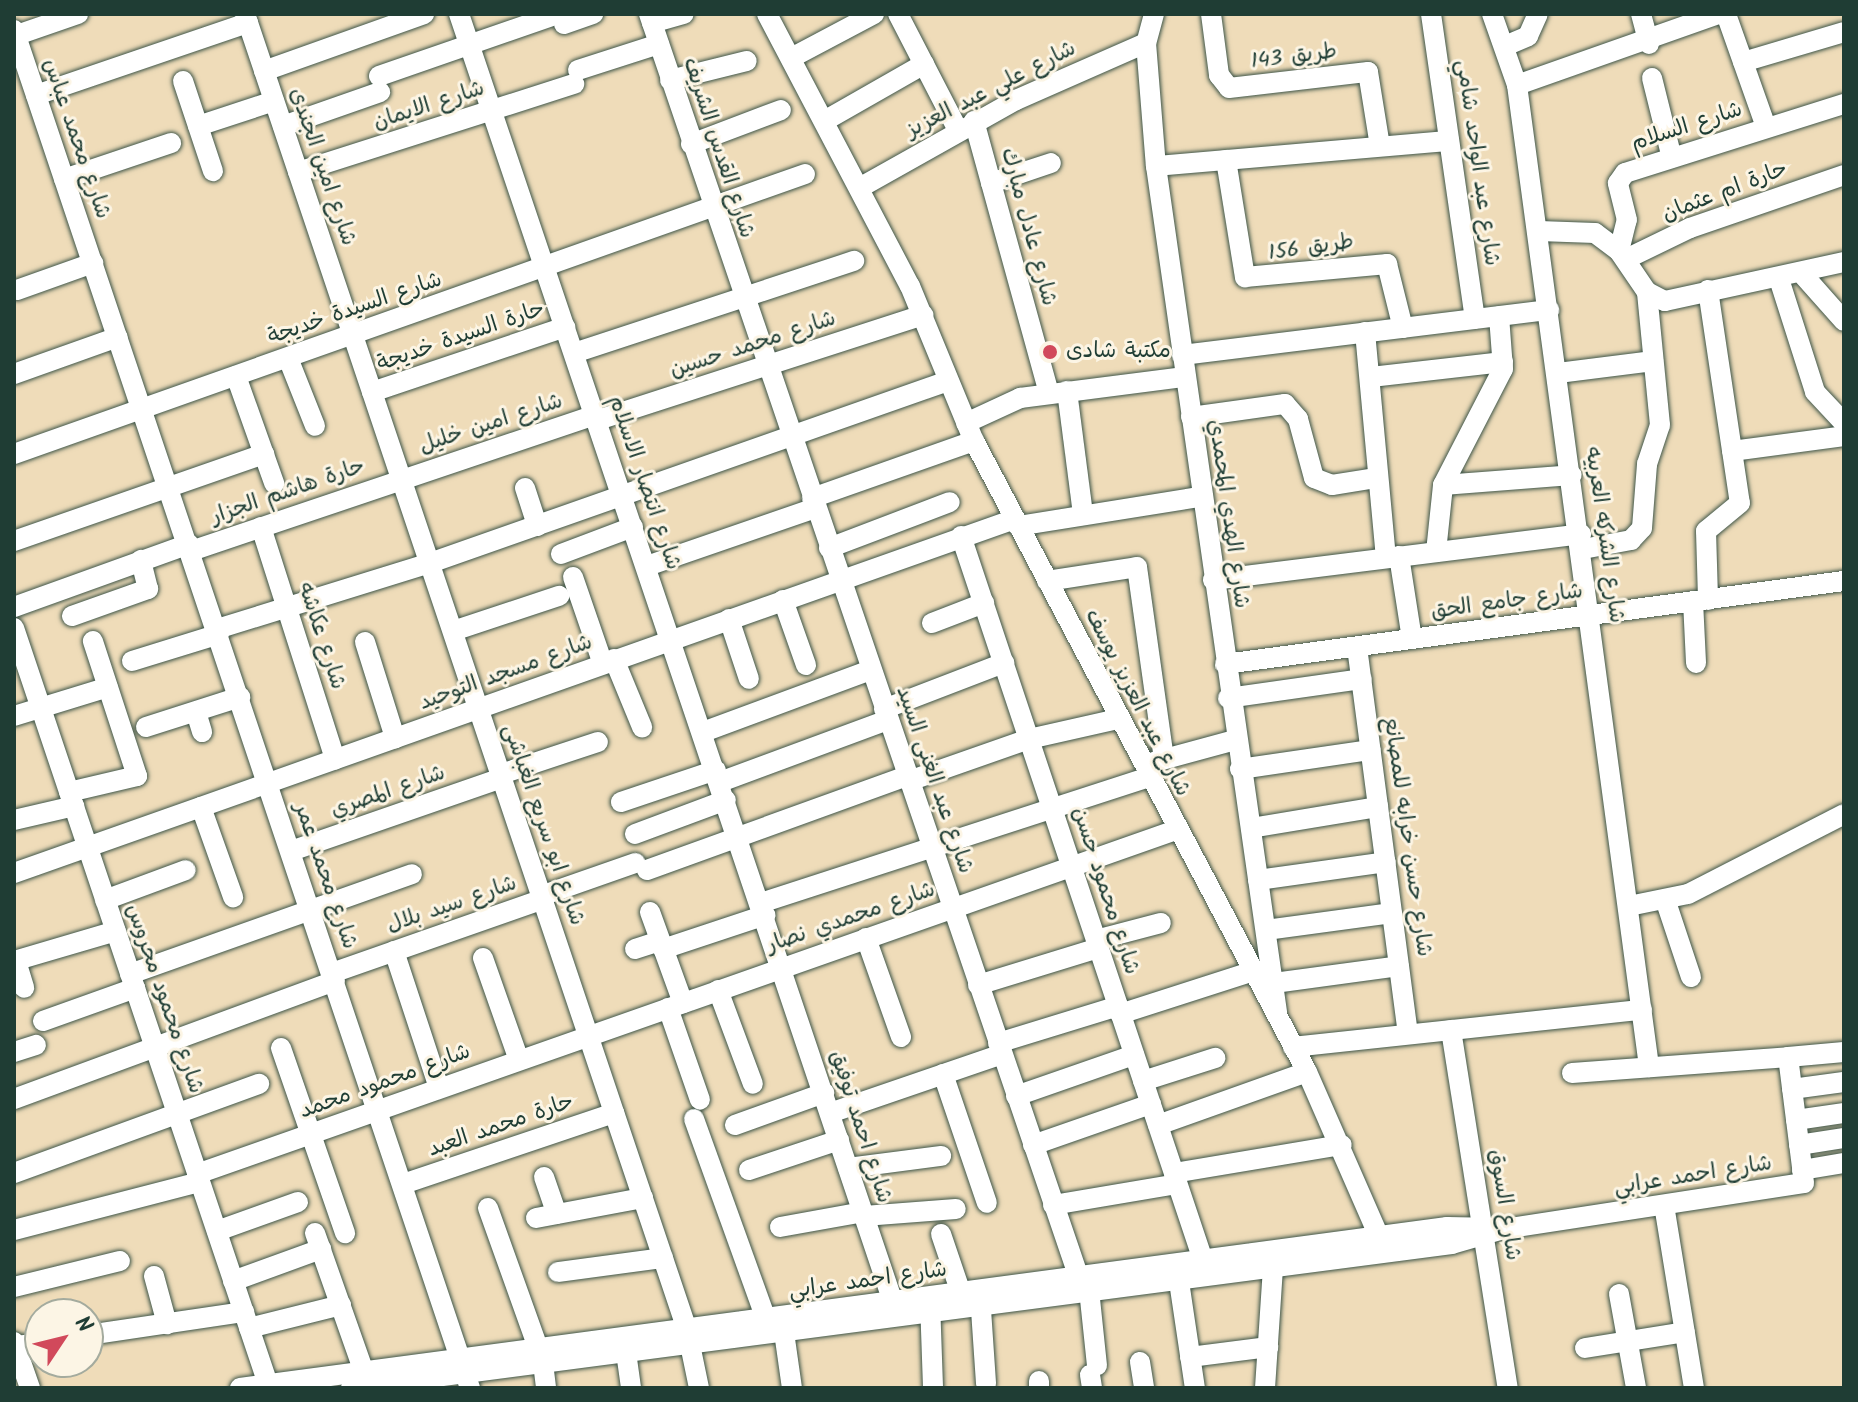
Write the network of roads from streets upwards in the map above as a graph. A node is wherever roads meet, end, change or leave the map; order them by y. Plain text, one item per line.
1 (78, 14) edge
2 (424, 14) edge
3 (459, 14) edge
4 (593, 14) edge
5 (684, 14) edge
6 (767, 14) edge
7 (874, 14) edge
8 (898, 14) edge
9 (1154, 14) edge
10 (1211, 14) edge
11 (1431, 14) edge
12 (1492, 14) edge
13 (1538, 14) edge
14 (1641, 14) edge
15 (1719, 14) edge
16 (1726, 14) edge
17 (250, 18) edge
18 (559, 19) edge
19 (650, 19) edge
20 (1844, 32) edge
21 (15, 34) edge
22 (1146, 43) junction
23 (470, 44) junction
24 (659, 44) junction
25 (1649, 44) junction
26 (1505, 46) junction
27 (791, 58) junction
28 (747, 61) dead end
29 (1743, 62) junction
30 (924, 64) junction
31 (264, 71) junction
32 (1652, 78) dead end
33 (670, 80) junction
34 (183, 81) dead end
35 (1517, 85) junction
36 (36, 95) junction
37 (274, 101) junction
38 (1844, 104) edge
39 (492, 110) junction
40 (781, 110) dead end
41 (826, 120) junction
42 (198, 126) junction
43 (283, 126) junction
44 (966, 126) junction
45 (1766, 127) junction
46 (1449, 141) junction
47 (171, 143) dead end
48 (691, 144) junction
49 (1380, 146) junction
50 (1672, 158) junction
51 (1226, 160) junction
52 (1051, 163) dead end
53 (1156, 166) junction
54 (213, 171) dead end
55 (298, 172) junction
56 (805, 174) dead end
57 (1844, 175) edge
58 (64, 179) junction
59 (991, 183) junction
60 (861, 187) junction
61 (712, 207) junction
62 (1539, 231) junction
63 (1622, 255) junction
64 (854, 261) dead end
65 (1844, 262) edge
66 (93, 263) junction
67 (545, 268) junction
68 (1804, 276) junction
69 (1780, 282) junction
70 (17, 290) dead end
71 (1708, 290) junction
72 (1647, 292) junction
73 (743, 297) junction
74 (1549, 310) junction
75 (923, 315) junction
76 (1499, 316) junction
77 (1475, 319) junction
78 (1844, 321) edge
79 (565, 327) junction
80 (1403, 328) junction
81 (1365, 332) junction
82 (353, 335) junction
83 (118, 337) junction
84 (574, 353) junction
85 (1182, 355) junction
86 (288, 358) junction
87 (1653, 361) junction
88 (1503, 362) junction
89 (767, 366) junction
90 (1558, 373) junction
91 (14, 374) edge
92 (236, 376) junction
93 (1185, 377) junction
94 (1371, 377) junction
95 (948, 381) junction
96 (372, 392) junction
97 (1058, 392) junction
98 (1834, 407) edge
99 (144, 409) junction
100 (1191, 417) junction
101 (596, 418) junction
102 (1844, 423) edge
103 (315, 426) dead end
104 (970, 432) junction
105 (1844, 436) edge
106 (791, 438) junction
107 (1732, 451) junction
108 (14, 454) edge
109 (264, 454) junction
110 (1572, 475) junction
111 (1376, 478) junction
112 (401, 479) junction
113 (274, 483) dead end
114 (1443, 485) junction
115 (170, 487) junction
116 (525, 488) dead end
117 (623, 496) junction
118 (1200, 497) junction
119 (950, 502) dead end
120 (814, 503) junction
121 (1083, 515) junction
122 (1017, 523) junction
123 (537, 526) junction
124 (261, 527) junction
125 (633, 527) junction
126 (961, 536) junction
127 (14, 541) edge
128 (1582, 542) junction
129 (190, 547) junction
130 (829, 548) junction
131 (1436, 552) junction
132 (561, 554) dead end
133 (1392, 557) junction
134 (141, 560) junction
135 (430, 563) junction
136 (647, 566) junction
137 (573, 577) dead end
138 (840, 580) junction
139 (1213, 580) junction
140 (1047, 581) junction
141 (1844, 581) edge
142 (559, 596) dead end
143 (783, 600) junction
144 (1700, 600) junction
145 (984, 603) junction
146 (14, 607) edge
147 (287, 608) junction
148 (1591, 615) junction
149 (72, 616) dead end
150 (729, 619) junction
151 (932, 623) dead end
152 (453, 631) junction
153 (15, 632) edge
154 (218, 632) junction
155 (671, 639) junction
156 (1412, 639) junction
157 (93, 641) dead end
158 (365, 642) dead end
159 (1357, 647) junction
160 (132, 661) dead end
161 (608, 662) junction
162 (1004, 663) junction
163 (1696, 663) dead end
164 (1225, 664) junction
165 (806, 665) dead end
166 (871, 670) junction
167 (749, 679) dead end
168 (1362, 679) junction
169 (108, 687) junction
170 (240, 697) junction
171 (1228, 698) junction
172 (478, 708) junction
173 (41, 710) junction
174 (196, 712) junction
175 (886, 714) junction
176 (14, 716) edge
177 (1118, 719) junction
178 (146, 727) dead end
179 (642, 727) dead end
180 (202, 732) dead end
181 (703, 732) junction
182 (395, 738) junction
183 (1029, 739) junction
184 (1235, 740) junction
185 (598, 742) dead end
186 (1371, 750) junction
187 (335, 759) junction
188 (1164, 759) junction
189 (1240, 769) junction
190 (1145, 772) junction
191 (501, 776) junction
192 (908, 778) junction
193 (268, 783) junction
194 (720, 784) junction
195 (71, 799) junction
196 (621, 802) dead end
197 (1051, 805) junction
198 (201, 807) junction
199 (1378, 807) junction
200 (1844, 814) edge
201 (14, 820) edge
202 (1251, 828) junction
203 (1176, 830) junction
204 (635, 834) dead end
205 (739, 839) junction
206 (930, 843) junction
207 (88, 847) junction
208 (291, 851) junction
209 (1386, 862) junction
210 (1071, 866) junction
211 (186, 870) dead end
212 (14, 873) edge
213 (412, 874) dead end
214 (1258, 880) junction
215 (233, 897) dead end
216 (542, 898) junction
217 (105, 900) junction
218 (1666, 902) junction
219 (1629, 906) junction
220 (952, 908) junction
221 (763, 909) junction
222 (311, 911) junction
223 (650, 912) dead end
224 (1392, 913) junction
225 (1161, 923) dead end
226 (1266, 930) junction
227 (116, 931) junction
228 (866, 938) junction
229 (1097, 944) junction
230 (662, 945) junction
231 (635, 949) dead end
232 (394, 951) junction
233 (483, 958) dead end
234 (15, 961) edge
235 (1399, 966) junction
236 (783, 968) junction
237 (1251, 972) junction
238 (333, 977) junction
239 (1691, 977) dead end
240 (133, 981) junction
241 (1274, 983) junction
242 (978, 985) junction
243 (24, 988) dead end
244 (718, 990) junction
245 (675, 1006) junction
246 (1119, 1010) junction
247 (1642, 1010) junction
248 (1278, 1020) junction
249 (43, 1021) dead end
250 (1451, 1030) junction
251 (1408, 1034) junction
252 (589, 1036) junction
253 (901, 1037) dead end
254 (154, 1044) junction
255 (36, 1045) dead end
256 (1293, 1047) junction
257 (281, 1048) dead end
258 (1000, 1049) junction
259 (14, 1052) edge
260 (1844, 1052) edge
261 (1134, 1055) junction
262 (1788, 1057) junction
263 (1215, 1058) dead end
264 (519, 1060) junction
265 (1649, 1067) junction
266 (1307, 1072) junction
267 (1572, 1073) dead end
268 (943, 1074) junction
269 (1143, 1081) junction
270 (1844, 1082) edge
271 (259, 1084) dead end
272 (753, 1084) dead end
273 (439, 1088) junction
274 (1792, 1089) junction
275 (824, 1093) junction
276 (1016, 1096) junction
277 (14, 1099) edge
278 (1151, 1104) junction
279 (378, 1110) junction
280 (177, 1112) junction
281 (614, 1113) junction
282 (830, 1113) junction
283 (1844, 1113) edge
284 (1796, 1120) junction
285 (735, 1125) dead end
286 (1158, 1125) junction
287 (311, 1134) junction
288 (1844, 1138) edge
289 (839, 1140) junction
290 (1033, 1145) junction
291 (1342, 1145) junction
292 (1799, 1145) junction
293 (941, 1156) dead end
294 (1844, 1163) edge
295 (848, 1168) junction
296 (749, 1170) dead end
297 (14, 1173) edge
298 (1803, 1176) junction
299 (544, 1177) dead end
300 (1844, 1177) edge
301 (199, 1178) junction
302 (1176, 1178) junction
303 (403, 1184) junction
304 (643, 1198) junction
305 (298, 1202) dead end
306 (987, 1203) dead end
307 (1053, 1205) junction
308 (1664, 1205) junction
309 (488, 1208) dead end
310 (956, 1209) dead end
311 (557, 1214) junction
312 (864, 1214) junction
313 (536, 1218) dead end
314 (780, 1227) dead end
315 (14, 1230) edge
316 (1490, 1230) junction
317 (217, 1231) junction
318 (345, 1233) dead end
319 (941, 1234) dead end
320 (1379, 1237) junction
321 (663, 1258) junction
322 (1203, 1260) junction
323 (120, 1261) dead end
324 (1273, 1269) junction
325 (558, 1272) dead end
326 (1178, 1273) junction
327 (154, 1276) dead end
328 (233, 1281) junction
329 (1085, 1282) junction
330 (14, 1287) edge
331 (1619, 1294) dead end
332 (974, 1297) junction
333 (893, 1302) junction
334 (341, 1305) junction
335 (930, 1305) junction
336 (766, 1319) junction
337 (246, 1320) junction
338 (167, 1324) junction
339 (784, 1332) junction
340 (1685, 1332) junction
341 (104, 1333) edge
342 (689, 1337) junction
343 (1627, 1341) junction
344 (15, 1344) edge
345 (1268, 1347) junction
346 (1585, 1348) dead end
347 (626, 1352) junction
348 (540, 1355) junction
349 (1190, 1357) junction
350 (1140, 1362) dead end
351 (364, 1372) junction
352 (466, 1373) edge
353 (1093, 1376) edge
354 (268, 1384) junction
355 (403, 1384) edge
356 (986, 1384) dead end
357 (30, 1388) edge
358 (240, 1388) edge
359 (351, 1388) edge
360 (546, 1388) edge
361 (631, 1388) edge
362 (699, 1388) edge
363 (792, 1388) edge
364 (933, 1388) edge
365 (1144, 1388) edge
366 (1195, 1388) edge
367 (1265, 1388) edge
368 (1508, 1388) edge
369 (1636, 1388) edge
370 (1694, 1388) edge

1 - 21 street
2 - 31 street
3 - 23 street, شارع انتصار الاسلام
4 - 18 street
5 - 19 street
6 - 27 street, شارع عبد العزيز يوسف
7 - 27 street
8 - 30 street, شارع عادل مبارك
9 - 22 street, شارع الهدي المحمدي
10 - 49 street, طريق 143
11 - 46 street, شارع عبد الواحد شامي
12 - 26 street, شارع الشركه العربيه
13 - 26 street
14 - 25 street
15 - 25 street
16 - 29 street
17 - 31 street, شارع امين الجندى
17 - 36 street
18 - 23 street
19 - 24 street, شارع القدس الشريف
20 - 29 street
21 - 36 street, شارع محمد عباس
22 - 44 street, شارع علي عبد العزيز
22 - 53 street, شارع الهدي المحمدي
23 - 39 street, شارع انتصار الاسلام
23 - 43 street
24 - 33 street, شارع القدس الشريف
24 - 39 street, شارع الايمان
25 - 35 street
26 - 35 street, شارع الشركه العربيه
27 - 41 street, شارع عبد العزيز يوسف
28 - 33 street
29 - 45 street
30 - 41 street
30 - 44 street, شارع عادل مبارك
31 - 37 street, شارع امين الجندى
32 - 50 street
33 - 48 street, شارع القدس الشريف
34 - 42 street
35 - 62 street, شارع الشركه العربيه
36 - 58 street, شارع محمد عباس
37 - 42 street
37 - 43 street, شارع امين الجندى
38 - 45 street, شارع السلام
39 - 55 street, شارع الايمان
39 - 67 street, شارع انتصار الاسلام
40 - 48 street
41 - 60 street, شارع عبد العزيز يوسف
42 - 54 street
43 - 55 street, شارع امين الجندى
44 - 59 street, شارع عادل مبارك
44 - 60 street, شارع علي عبد العزيز
45 - 50 street, شارع السلام
46 - 49 street
46 - 77 street, شارع عبد الواحد شامي
47 - 58 street
48 - 61 street, شارع القدس الشريف
49 - 51 street
50 - 63 street, شارع السلام
51 - 53 street
51 - 80 street, طريق 156
52 - 59 street
53 - 85 street, شارع الهدي المحمدي
55 - 82 street, شارع امين الجندى
56 - 61 street, شارع السيدة خديجة
57 - 63 street, حارة ام عثمان
58 - 66 street, شارع محمد عباس
59 - 97 street, شارع عادل مبارك
60 - 75 street, شارع عبد العزيز يوسف
61 - 67 street, شارع السيدة خديجة
61 - 73 street, شارع القدس الشريف
62 - 63 street
62 - 74 street, شارع الشركه العربيه
63 - 72 street
64 - 73 street
65 - 68 street
66 - 70 street
66 - 83 street, شارع محمد عباس
67 - 79 street, شارع انتصار الاسلام
67 - 82 street, شارع السيدة خديجة
68 - 69 street
68 - 78 street
69 - 71 street
69 - 98 street
71 - 72 street
71 - 107 street
72 - 87 street
73 - 84 street
73 - 89 street, شارع عبد الغنى السيد
74 - 76 street
74 - 90 street, شارع الشركه العربيه
75 - 89 street, شارع محمد حسين
75 - 95 street, شارع عبد العزيز يوسف
76 - 77 street
76 - 88 street
77 - 80 street
79 - 84 street, شارع انتصار الاسلام
79 - 96 street, حارة السيدة خديجة
80 - 81 street
81 - 85 street
81 - 94 street
82 - 86 street, شارع السيدة خديجة
82 - 96 street, شارع ابو سريع الغباشى
83 - 91 street
83 - 99 street, شارع محمد عباس
84 - 101 street, شارع انتصار الاسلام
85 - 93 street, شارع الهدي المحمدي
86 - 92 street, شارع السيدة خديجة
86 - 103 street
87 - 90 street
87 - 128 street
88 - 94 street
88 - 114 street
89 - 101 street, شارع محمد حسين
89 - 106 street, شارع عبد الغنى السيد
90 - 110 street, شارع الشركه العربيه
92 - 99 street, شارع السيدة خديجة
92 - 109 street
93 - 97 street
93 - 100 street, شارع الهدي المحمدي
94 - 111 street
95 - 104 street, شارع عبد العزيز يوسف
95 - 106 street
96 - 112 street, شارع ابو سريع الغباشى
97 - 104 street
97 - 121 street, شارع عادل مبارك
98 - 102 street
99 - 108 street, شارع السيدة خديجة
99 - 115 street, شارع محمد عمر
100 - 111 street
100 - 118 street, شارع الهدي المحمدي
101 - 112 street, شارع امين خليل
101 - 117 street, شارع انتصار الاسلام
104 - 120 street
104 - 122 street, شارع عبد العزيز يوسف
105 - 107 street
106 - 117 street
106 - 120 street, شارع عبد الغنى السيد
107 - 144 street
109 - 113 street
109 - 115 street
110 - 114 street
110 - 128 street, شارع الشركه العربيه
111 - 133 street
112 - 124 street, حارة هاشم الجزار
112 - 135 street, شارع ابو سريع الغباشى
114 - 131 street
115 - 127 street
115 - 129 street, شارع محمد عمر
116 - 123 street
117 - 123 street
117 - 125 street, شارع انتصار الاسلام
118 - 121 street, شارع مسجد التوحيد
118 - 139 street, شارع الهدي المحمدي
119 - 130 street
120 - 130 street, شارع عبد الغنى السيد
120 - 136 street
121 - 122 street, شارع مسجد التوحيد
122 - 126 street, شارع مسجد التوحيد
122 - 140 street, شارع عبد العزيز يوسف
123 - 135 street
124 - 129 street, حارة هاشم الجزار
124 - 147 street, شارع عكاشه
125 - 132 street
125 - 136 street, شارع انتصار الاسلام
126 - 138 street, شارع مسجد التوحيد
126 - 145 street, شارع محمود حسن
128 - 131 street
128 - 148 street, شارع الشركه العربيه
129 - 134 street, حارة هاشم الجزار
129 - 154 street, شارع محمد عمر
130 - 138 street, شارع عبد الغنى السيد
131 - 133 street
133 - 139 street
133 - 156 street
134 - 146 street, حارة هاشم الجزار
134 - 149 street
135 - 147 street
135 - 152 street, شارع ابو سريع الغباشى
136 - 155 street, شارع انتصار الاسلام
137 - 161 street
138 - 143 street, شارع مسجد التوحيد
138 - 166 street, شارع عبد الغنى السيد
139 - 164 street, شارع الهدي المحمدي
140 - 177 street, شارع عبد العزيز يوسف
140 - 188 street
141 - 144 street, شارع جامع الحق
142 - 152 street
143 - 150 street, شارع مسجد التوحيد
143 - 165 street
144 - 148 street, شارع جامع الحق
144 - 163 street
145 - 151 street
145 - 162 street, شارع محمود حسن
147 - 154 street
147 - 187 street, شارع عكاشه
148 - 156 street, شارع جامع الحق
148 - 219 street, شارع الشركه العربيه
150 - 155 street, شارع مسجد التوحيد
150 - 167 street
152 - 172 street, شارع ابو سريع الغباشى
153 - 173 street, شارع محمود محروس
154 - 160 street
154 - 170 street, شارع محمد عمر
155 - 161 street, شارع مسجد التوحيد
155 - 181 street, شارع انتصار الاسلام
156 - 159 street, شارع جامع الحق
157 - 169 street
158 - 182 street
159 - 164 street, شارع جامع الحق
159 - 168 street, شارع حسن خرابه للمصانع
161 - 172 street, شارع مسجد التوحيد
161 - 179 street
162 - 175 street
162 - 183 street, شارع محمود حسن
164 - 171 street, شارع الهدي المحمدي
166 - 175 street, شارع عبد الغنى السيد
166 - 181 street
168 - 171 street
168 - 186 street, شارع حسن خرابه للمصانع
169 - 173 street
169 - 195 street
170 - 174 street
170 - 193 street, شارع محمد عمر
171 - 184 street, شارع الهدي المحمدي
172 - 182 street, شارع مسجد التوحيد
172 - 191 street, شارع ابو سريع الغباشى
173 - 176 street
173 - 195 street, شارع محمود محروس
174 - 178 street
174 - 180 street
175 - 192 street, شارع عبد الغنى السيد
175 - 194 street
177 - 183 street, شارع سيد بلال
177 - 190 street, شارع عبد العزيز يوسف
181 - 194 street, شارع انتصار الاسلام
182 - 187 street, شارع مسجد التوحيد
183 - 192 street, شارع سيد بلال
183 - 197 street, شارع محمود حسن
184 - 188 street
184 - 189 street, شارع الهدي المحمدي
185 - 191 street, شارع المصري
186 - 189 street
186 - 199 street, شارع حسن خرابه للمصانع
187 - 193 street, شارع مسجد التوحيد
188 - 190 street
189 - 202 street, شارع الهدي المحمدي
190 - 197 street
190 - 203 street, شارع عبد العزيز يوسف
191 - 208 street, شارع المصري
191 - 216 street, شارع ابو سريع الغباشى
192 - 205 street, شارع سيد بلال
192 - 206 street, شارع عبد الغنى السيد
193 - 198 street, شارع مسجد التوحيد
193 - 208 street, شارع محمد عمر
194 - 196 street
194 - 204 street
194 - 205 street, شارع انتصار الاسلام
195 - 201 street
195 - 207 street, شارع محمود محروس
197 - 206 street
197 - 210 street, شارع محمود حسن
198 - 207 street, شارع مسجد التوحيد
198 - 215 street
199 - 202 street
199 - 209 street, شارع حسن خرابه للمصانع
200 - 218 street
202 - 214 street, شارع الهدي المحمدي
203 - 210 street, شارع محمدي نصار
203 - 237 street, شارع عبد العزيز يوسف
205 - 216 street, شارع سيد بلال
205 - 221 street, شارع انتصار الاسلام
206 - 220 street, شارع عبد الغنى السيد
206 - 221 street
207 - 212 street, شارع مسجد التوحيد
207 - 217 street, شارع محمود محروس
208 - 222 street, شارع محمد عمر
209 - 214 street
209 - 224 street, شارع حسن خرابه للمصانع
210 - 220 street, شارع محمدي نصار
210 - 229 street, شارع محمود حسن
211 - 217 street
213 - 222 street
214 - 226 street, شارع الهدي المحمدي
216 - 232 street, شارع سيد بلال
216 - 252 street, شارع ابو سريع الغباشى
217 - 227 street, شارع محمود محروس
218 - 219 street
218 - 239 street
219 - 247 street, شارع الشركه العربيه
220 - 228 street, شارع محمدي نصار
220 - 242 street, شارع عبد الغنى السيد
221 - 230 street
221 - 236 street, شارع انتصار الاسلام
222 - 238 street, شارع محمد عمر
222 - 240 street
223 - 230 street
224 - 226 street
224 - 235 street, شارع حسن خرابه للمصانع
225 - 229 street
226 - 241 street, شارع الهدي المحمدي
227 - 234 street
227 - 240 street, شارع محمود محروس
228 - 236 street, شارع محمدي نصار
228 - 253 street
229 - 242 street
229 - 246 street, شارع محمود حسن
230 - 231 street
230 - 245 street
232 - 238 street, شارع سيد بلال
232 - 273 street
233 - 264 street
234 - 243 street
235 - 241 street
235 - 251 street, شارع حسن خرابه للمصانع
236 - 244 street, شارع محمدي نصار
236 - 275 street, شارع احمد توفيق
237 - 246 street
237 - 248 street, شارع عبد العزيز يوسف
238 - 254 street, شارع سيد بلال
238 - 279 street, شارع محمد عمر
240 - 249 street
240 - 254 street, شارع محمود محروس
241 - 248 street, شارع الهدي المحمدي
242 - 258 street, شارع عبد الغنى السيد
244 - 245 street, شارع محمدي نصار
244 - 272 street
245 - 252 street, شارع محمدي نصار
245 - 336 street
246 - 258 street
246 - 261 street, شارع محمود حسن
247 - 250 street
247 - 265 street, شارع الشركه العربيه
248 - 256 street, شارع عبد العزيز يوسف
250 - 251 street
250 - 316 street, شارع السوق
251 - 256 street
252 - 264 street, شارع محمود محمد
252 - 281 street, شارع ابو سريع الغباشى
254 - 277 street, شارع سيد بلال
254 - 280 street, شارع محمود محروس
255 - 259 street
256 - 266 street, شارع عبد العزيز يوسف
257 - 287 street
258 - 268 street
258 - 276 street, شارع عبد الغنى السيد
260 - 262 street
261 - 269 street, شارع محمود حسن
261 - 276 street
262 - 265 street
262 - 274 street, شارع احمد عرابي
263 - 269 street
264 - 273 street, شارع محمود محمد
265 - 267 street
266 - 286 street
266 - 291 street, شارع عبد العزيز يوسف
268 - 282 street
268 - 306 street
269 - 278 street, شارع محمود حسن
270 - 274 street
271 - 280 street
273 - 279 street, شارع محمود محمد
274 - 284 street, شارع احمد عرابي
275 - 282 street, شارع احمد توفيق
275 - 285 street
276 - 290 street, شارع عبد الغنى السيد
278 - 286 street, شارع محمود حسن
278 - 290 street
279 - 287 street, شارع محمود محمد
279 - 303 street, شارع محمد عمر
280 - 297 street
280 - 301 street, شارع محمود محروس
281 - 303 street, حارة محمد العبد
281 - 304 street, شارع ابو سريع الغباشى
282 - 289 street, شارع احمد توفيق
283 - 284 street
284 - 292 street, شارع احمد عرابي
286 - 302 street, شارع محمود حسن
287 - 301 street, شارع محمود محمد
287 - 318 street
288 - 292 street
289 - 295 street, شارع احمد توفيق
289 - 296 street
290 - 307 street, شارع عبد الغنى السيد
291 - 302 street
291 - 320 street, شارع عبد العزيز يوسف
292 - 298 street, شارع احمد عرابي
293 - 295 street
294 - 298 street
295 - 312 street, شارع احمد توفيق
298 - 300 street
298 - 308 street, شارع احمد عرابي
299 - 311 street
301 - 315 street, شارع محمود محمد
301 - 317 street, شارع محمود محروس
302 - 307 street
302 - 322 street, شارع محمود حسن
303 - 352 street, شارع محمد عمر
304 - 311 street
304 - 321 street, شارع ابو سريع الغباشى
305 - 317 street
307 - 329 street, شارع عبد الغنى السيد
308 - 316 street, شارع احمد عرابي
308 - 340 street
309 - 348 street
310 - 312 street
311 - 313 street
312 - 314 street
312 - 333 street, شارع احمد توفيق
316 - 320 street, شارع احمد عرابي
316 - 324 street, شارع احمد عرابي
316 - 368 street, شارع السوق
317 - 328 street, شارع محمود محروس
319 - 332 street
320 - 322 street, شارع احمد عرابي
321 - 325 street
321 - 342 street, شارع ابو سريع الغباشى
322 - 326 street, شارع احمد عرابي
323 - 330 street
324 - 326 street, شارع احمد عرابي
324 - 345 street
326 - 329 street, شارع احمد عرابي
326 - 349 street
327 - 338 street
328 - 334 street
328 - 337 street, شارع محمود محروس
329 - 332 street, شارع احمد عرابي
329 - 353 street, شارع عبد الغنى السيد
331 - 343 street
332 - 335 street, شارع احمد عرابي
332 - 356 street
333 - 335 street, شارع احمد عرابي
333 - 336 street, شارع احمد عرابي
334 - 337 street
334 - 351 street
335 - 339 street, شارع احمد عرابي
335 - 364 street
336 - 342 street, شارع احمد عرابي
337 - 338 street
337 - 354 street, شارع محمود محروس
338 - 341 street
339 - 342 street, شارع احمد عرابي
339 - 363 street
340 - 343 street
340 - 370 street
342 - 347 street, شارع احمد عرابي
342 - 348 street, شارع احمد عرابي
342 - 362 street, شارع ابو سريع الغباشى
343 - 346 street
343 - 369 street
344 - 357 street
345 - 349 street
345 - 367 street
347 - 348 street, شارع احمد عرابي
347 - 361 street
348 - 352 street, شارع احمد عرابي
348 - 360 street
349 - 366 street
350 - 365 street
351 - 352 street, شارع احمد عرابي
351 - 354 street, شارع احمد عرابي
352 - 355 street, شارع احمد عرابي
354 - 358 street, شارع احمد عرابي
355 - 359 street, شارع احمد عرابي

